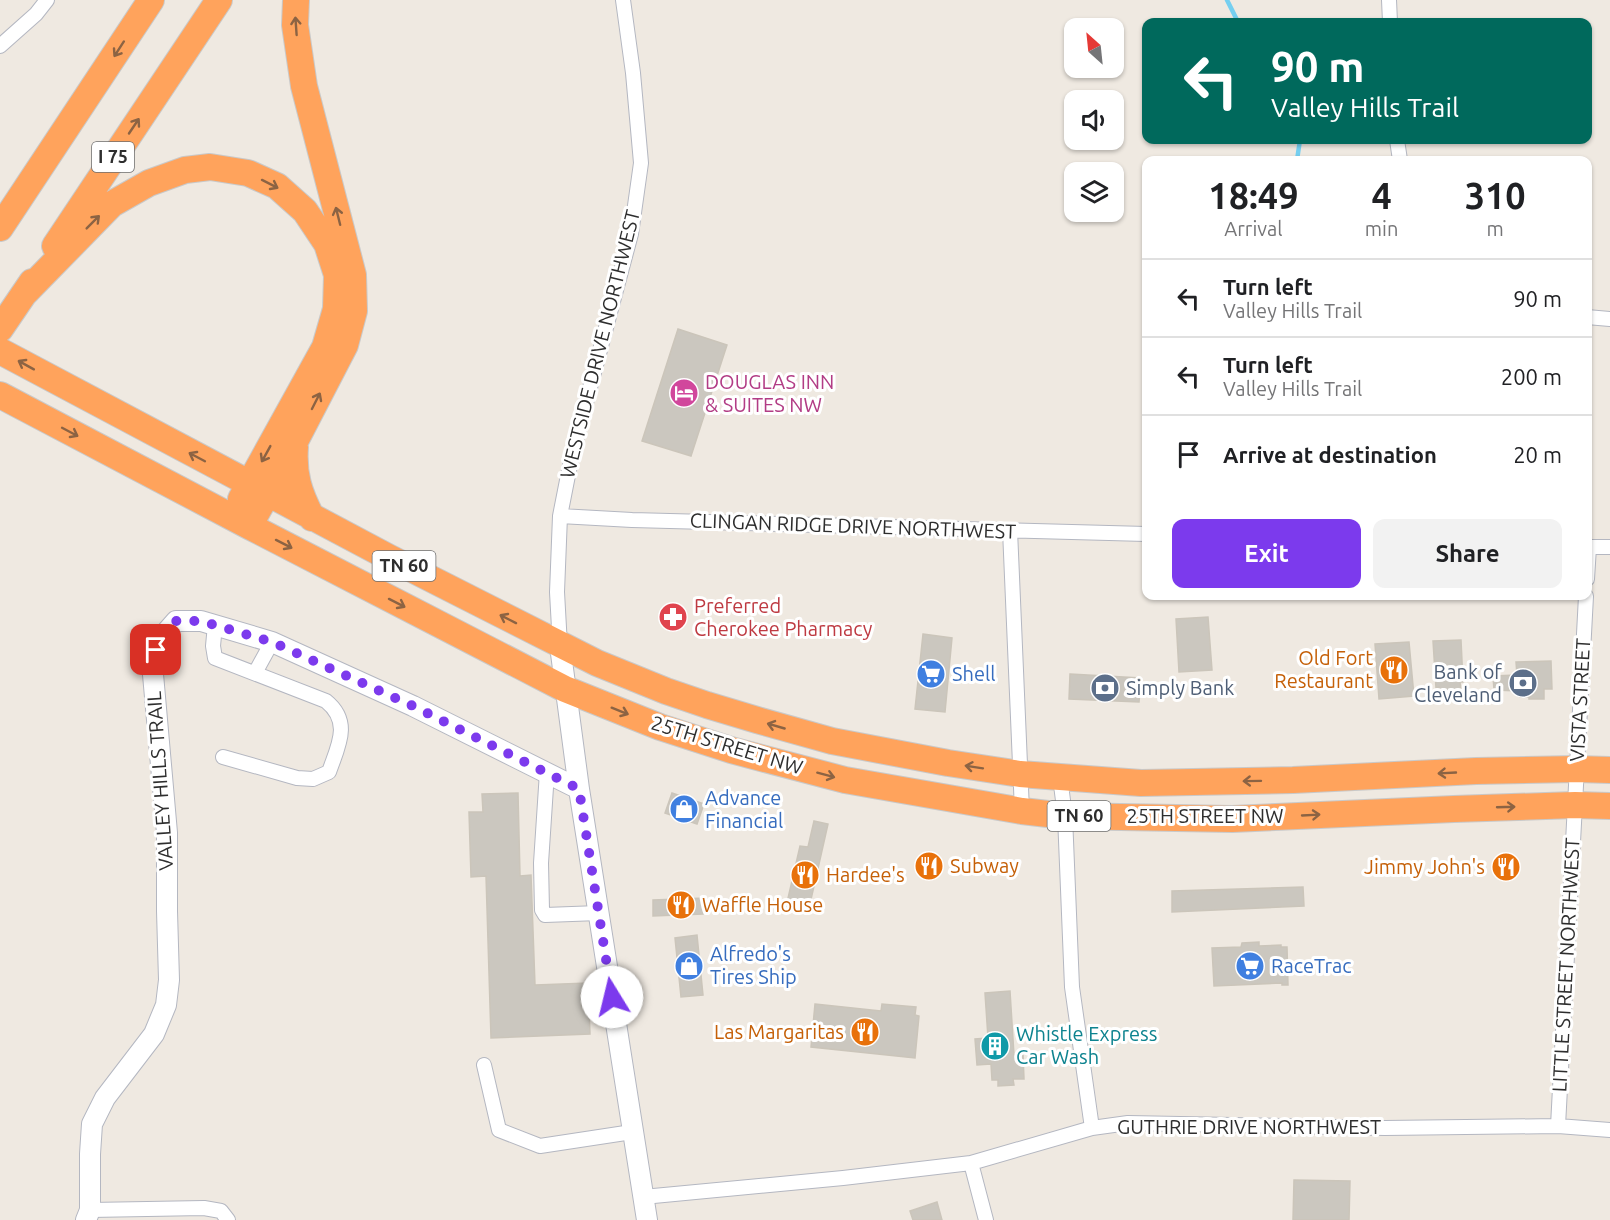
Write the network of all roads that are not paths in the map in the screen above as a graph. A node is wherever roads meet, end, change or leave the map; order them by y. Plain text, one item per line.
1 (47, 0) edge
2 (151, 0) edge
3 (219, 0) edge
4 (296, 0) edge
5 (624, 0) edge
6 (1389, 0) edge
7 (1390, 18) edge
8 (0, 46) edge
9 (0, 228) edge
10 (11, 313) edge
11 (1592, 317) edge
12 (1610, 320) edge
13 (0, 351) edge
14 (0, 395) edge
15 (295, 441) junction
16 (258, 489) junction
17 (560, 516) junction
18 (312, 518) junction
19 (240, 522) junction
20 (1010, 530) junction
21 (1142, 534) edge
22 (1592, 547) edge
23 (1610, 547) edge
24 (1586, 600) edge
25 (215, 625) junction
26 (272, 642) junction
27 (561, 646) junction
28 (255, 673) junction
29 (566, 689) junction
30 (223, 758) dead end
31 (1577, 769) junction
32 (1610, 770) edge
33 (547, 772) junction
34 (1020, 774) junction
35 (1060, 777) junction
36 (579, 789) junction
37 (1575, 805) junction
38 (1610, 806) edge
39 (1022, 811) junction
40 (1065, 816) junction
41 (598, 913) junction
42 (484, 1065) dead end
43 (1558, 1126) junction
44 (1092, 1128) junction
45 (1610, 1130) edge
46 (632, 1132) junction
47 (971, 1163) junction
48 (643, 1197) junction
49 (88, 1215) edge
50 (228, 1220) edge
51 (646, 1220) edge
52 (986, 1220) edge

1 - 8 street
2 -> 9 highway, I 75
10 -> 3 highway, I 75
15 -> 4 highway
5 - 17 street, WESTSIDE DRIVE NORTHWEST
6 - 7 street
10 -> 16 highway
11 - 12 street
16 -> 13 highway, TN 60
14 -> 19 highway, TN 60
15 - 16 highway
15 - 18 highway
16 - 18 highway, TN 60
16 - 19 highway
17 - 20 street, CLINGAN RIDGE DRIVE NORTHWEST
17 - 27 street, WESTSIDE DRIVE NORTHWEST
27 -> 18 highway, TN 60
19 -> 29 highway, TN 60
20 - 21 street, CLINGAN RIDGE DRIVE NORTHWEST
20 - 34 street
22 - 23 street
24 - 31 street, VISTA STREET
25 - 26 street, VALLEY HILLS TRAIL
25 - 28 street
25 - 49 street, VALLEY HILLS TRAIL
26 - 28 street
26 - 33 street, VALLEY HILLS TRAIL
27 - 29 street, WESTSIDE DRIVE NORTHWEST
34 -> 27 highway, 25TH STREET NW / TN 60
28 - 30 street
29 - 36 street, WESTSIDE DRIVE NORTHWEST
29 -> 39 highway, 25TH STREET NW / TN 60
31 - 32 highway, 25TH STREET NW / TN 60
31 -> 35 highway, 25TH STREET NW / TN 60
31 - 37 street, VISTA STREET
33 - 36 street, VALLEY HILLS TRAIL
33 - 41 street
34 - 35 highway, 25TH STREET NW / TN 60
34 - 39 street
35 - 40 street
36 - 41 street, WESTSIDE DRIVE NORTHWEST
37 - 38 highway, 25TH STREET NW / TN 60
40 -> 37 highway, 25TH STREET NW / TN 60
37 - 43 street, LITTLE STREET NORTHWEST
39 - 40 highway, 25TH STREET NW / TN 60
40 - 44 street
41 - 46 street, WESTSIDE DRIVE NORTHWEST
42 - 46 street
43 - 44 street, GUTHRIE DRIVE NORTHWEST
43 - 45 street, GUTHRIE DRIVE NORTHWEST
44 - 47 street, GUTHRIE DRIVE NORTHWEST
46 - 48 street, WESTSIDE DRIVE NORTHWEST
47 - 48 street, GUTHRIE DRIVE NORTHWEST
47 - 52 street
48 - 51 street, WESTSIDE DRIVE NORTHWEST
49 - 50 street

